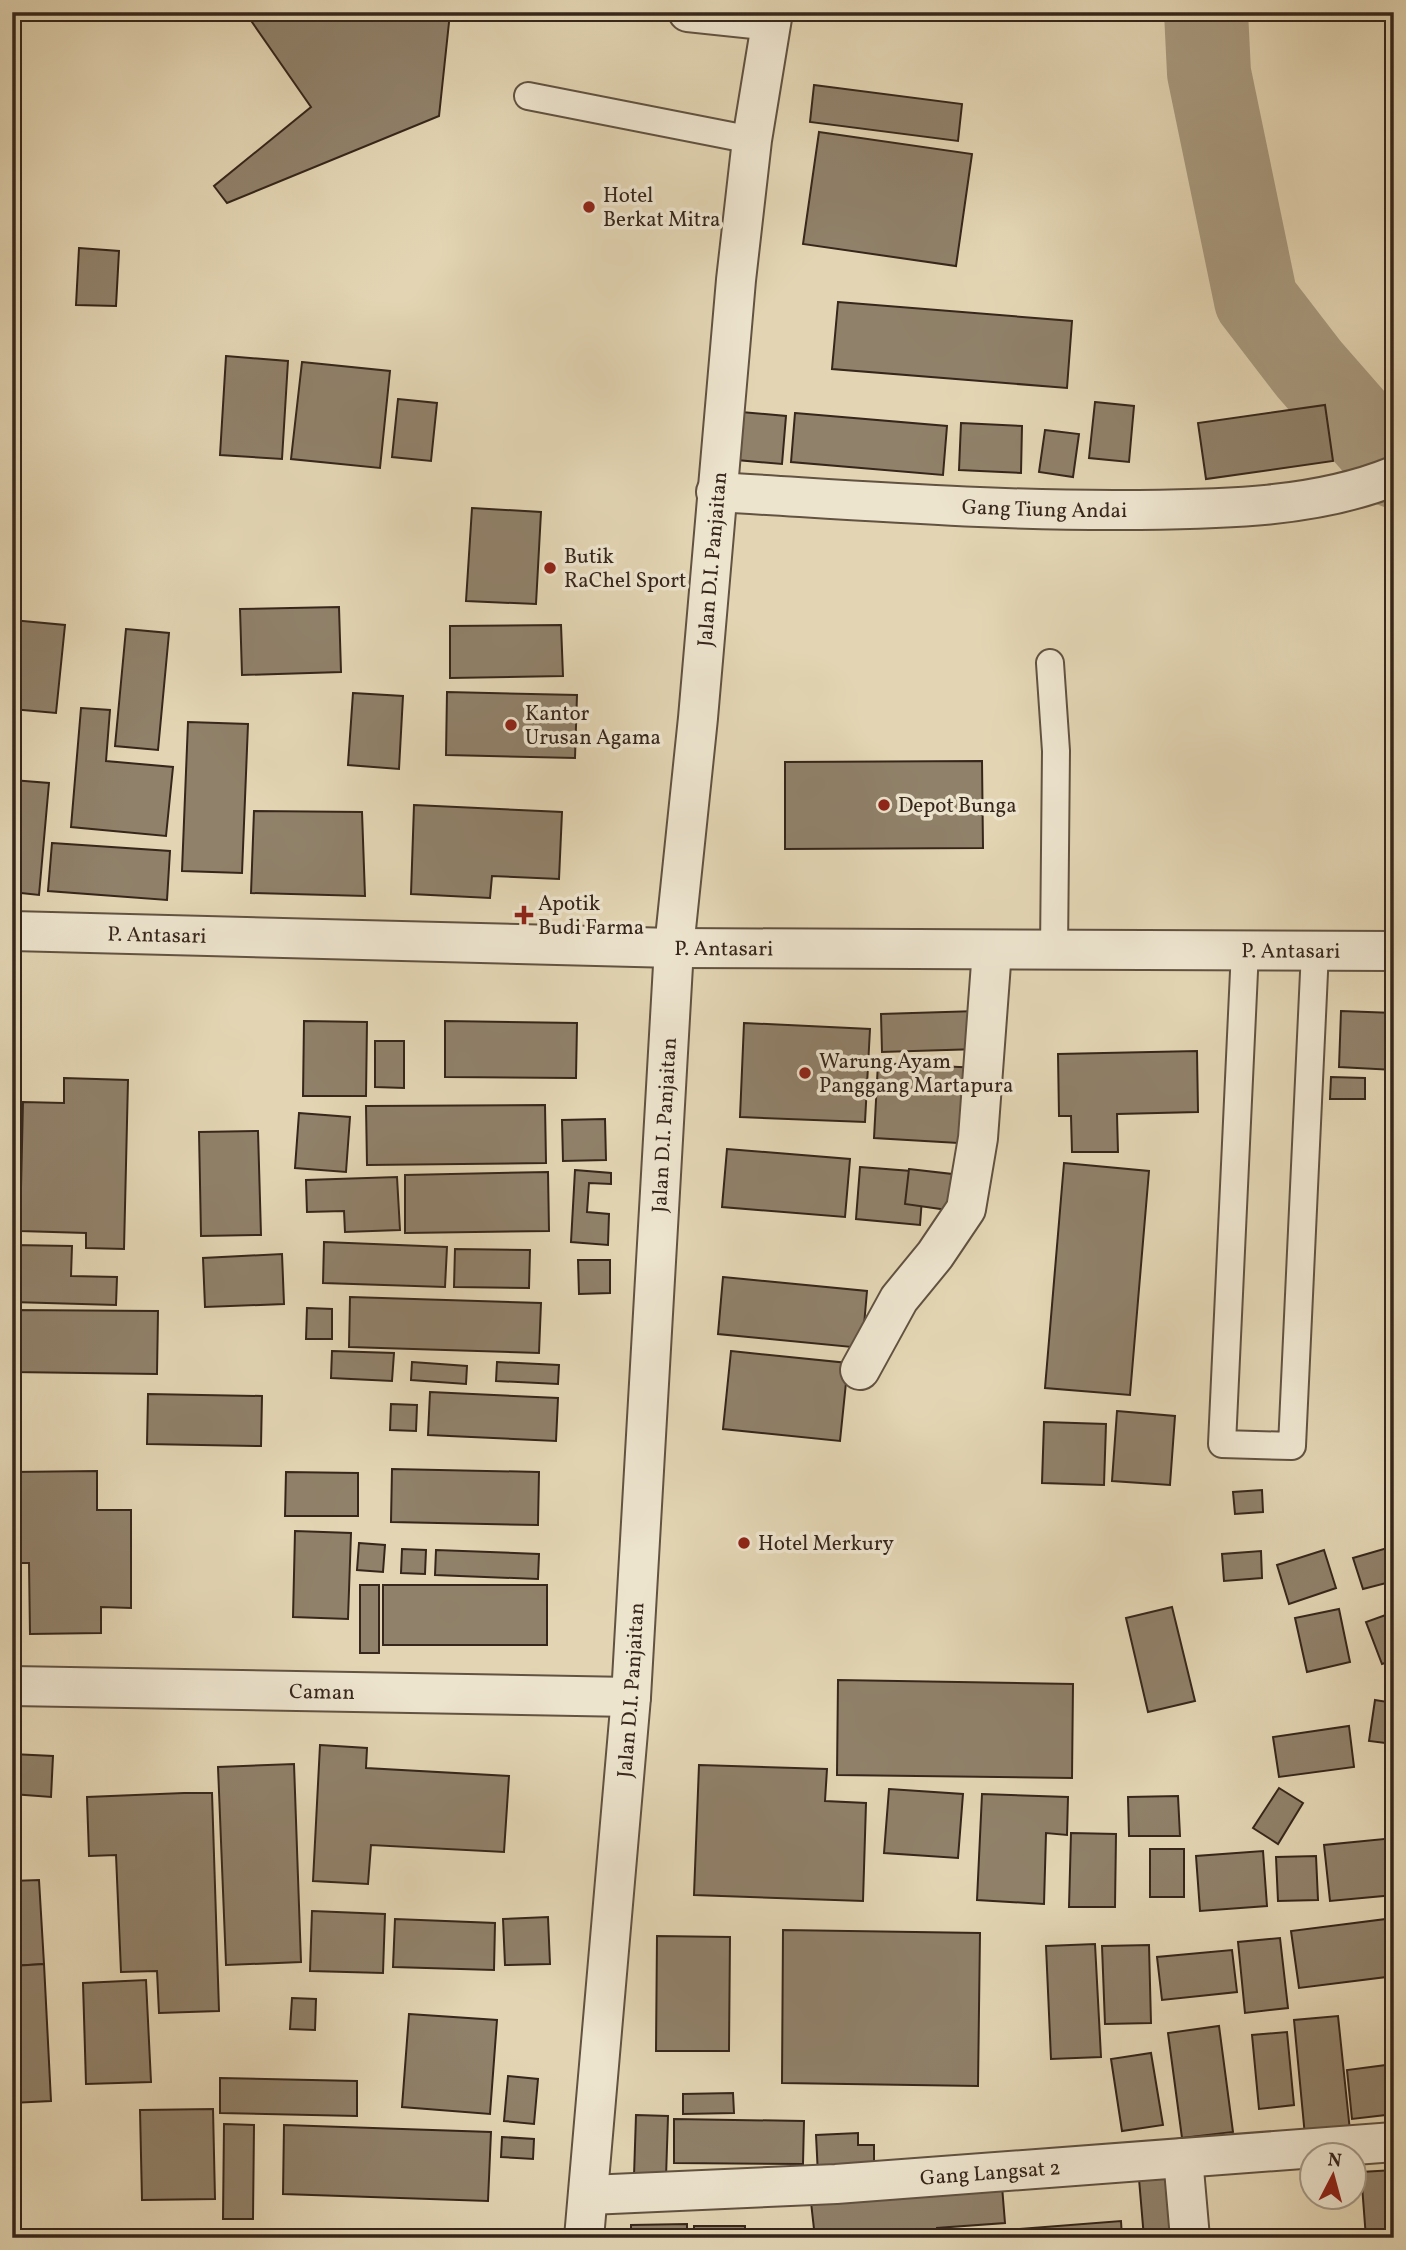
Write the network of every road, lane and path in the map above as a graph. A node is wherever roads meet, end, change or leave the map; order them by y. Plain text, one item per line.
1 (688, 12) edge
2 (772, 17) edge
3 (528, 96) dead end
4 (752, 140) junction
5 (1383, 480) edge
6 (716, 492) junction
7 (1050, 663) dead end
8 (12, 931) edge
9 (674, 948) junction
10 (992, 950) junction
11 (1054, 950) junction
12 (1245, 950) junction
13 (1315, 951) junction
14 (1394, 951) edge
15 (860, 1370) dead end
16 (12, 1686) edge
17 (631, 1697) junction
18 (1394, 2142) edge
19 (1183, 2158) junction
20 (589, 2195) junction
21 (584, 2238) edge
22 (1190, 2238) edge

1 - 2 street
2 - 4 street, Jalan D.I. Panjaitan
3 - 4 lane
4 - 6 street, Jalan D.I. Panjaitan
5 - 6 street, Gang Tiung Andai
6 - 9 street, Jalan D.I. Panjaitan
7 - 11 lane
8 - 9 street, P. Antasari
9 - 10 street, P. Antasari
9 - 17 street, Jalan D.I. Panjaitan
10 - 11 street, P. Antasari
10 - 15 street
11 - 12 street, P. Antasari
12 - 13 street, P. Antasari
12 - 13 lane
13 - 14 street, P. Antasari
16 - 17 street, Caman
17 - 20 street, Jalan D.I. Panjaitan
18 - 19 street, Gang Langsat 2
19 - 20 street, Gang Langsat 2
19 - 22 street
20 - 21 street, Jalan D.I. Panjaitan

